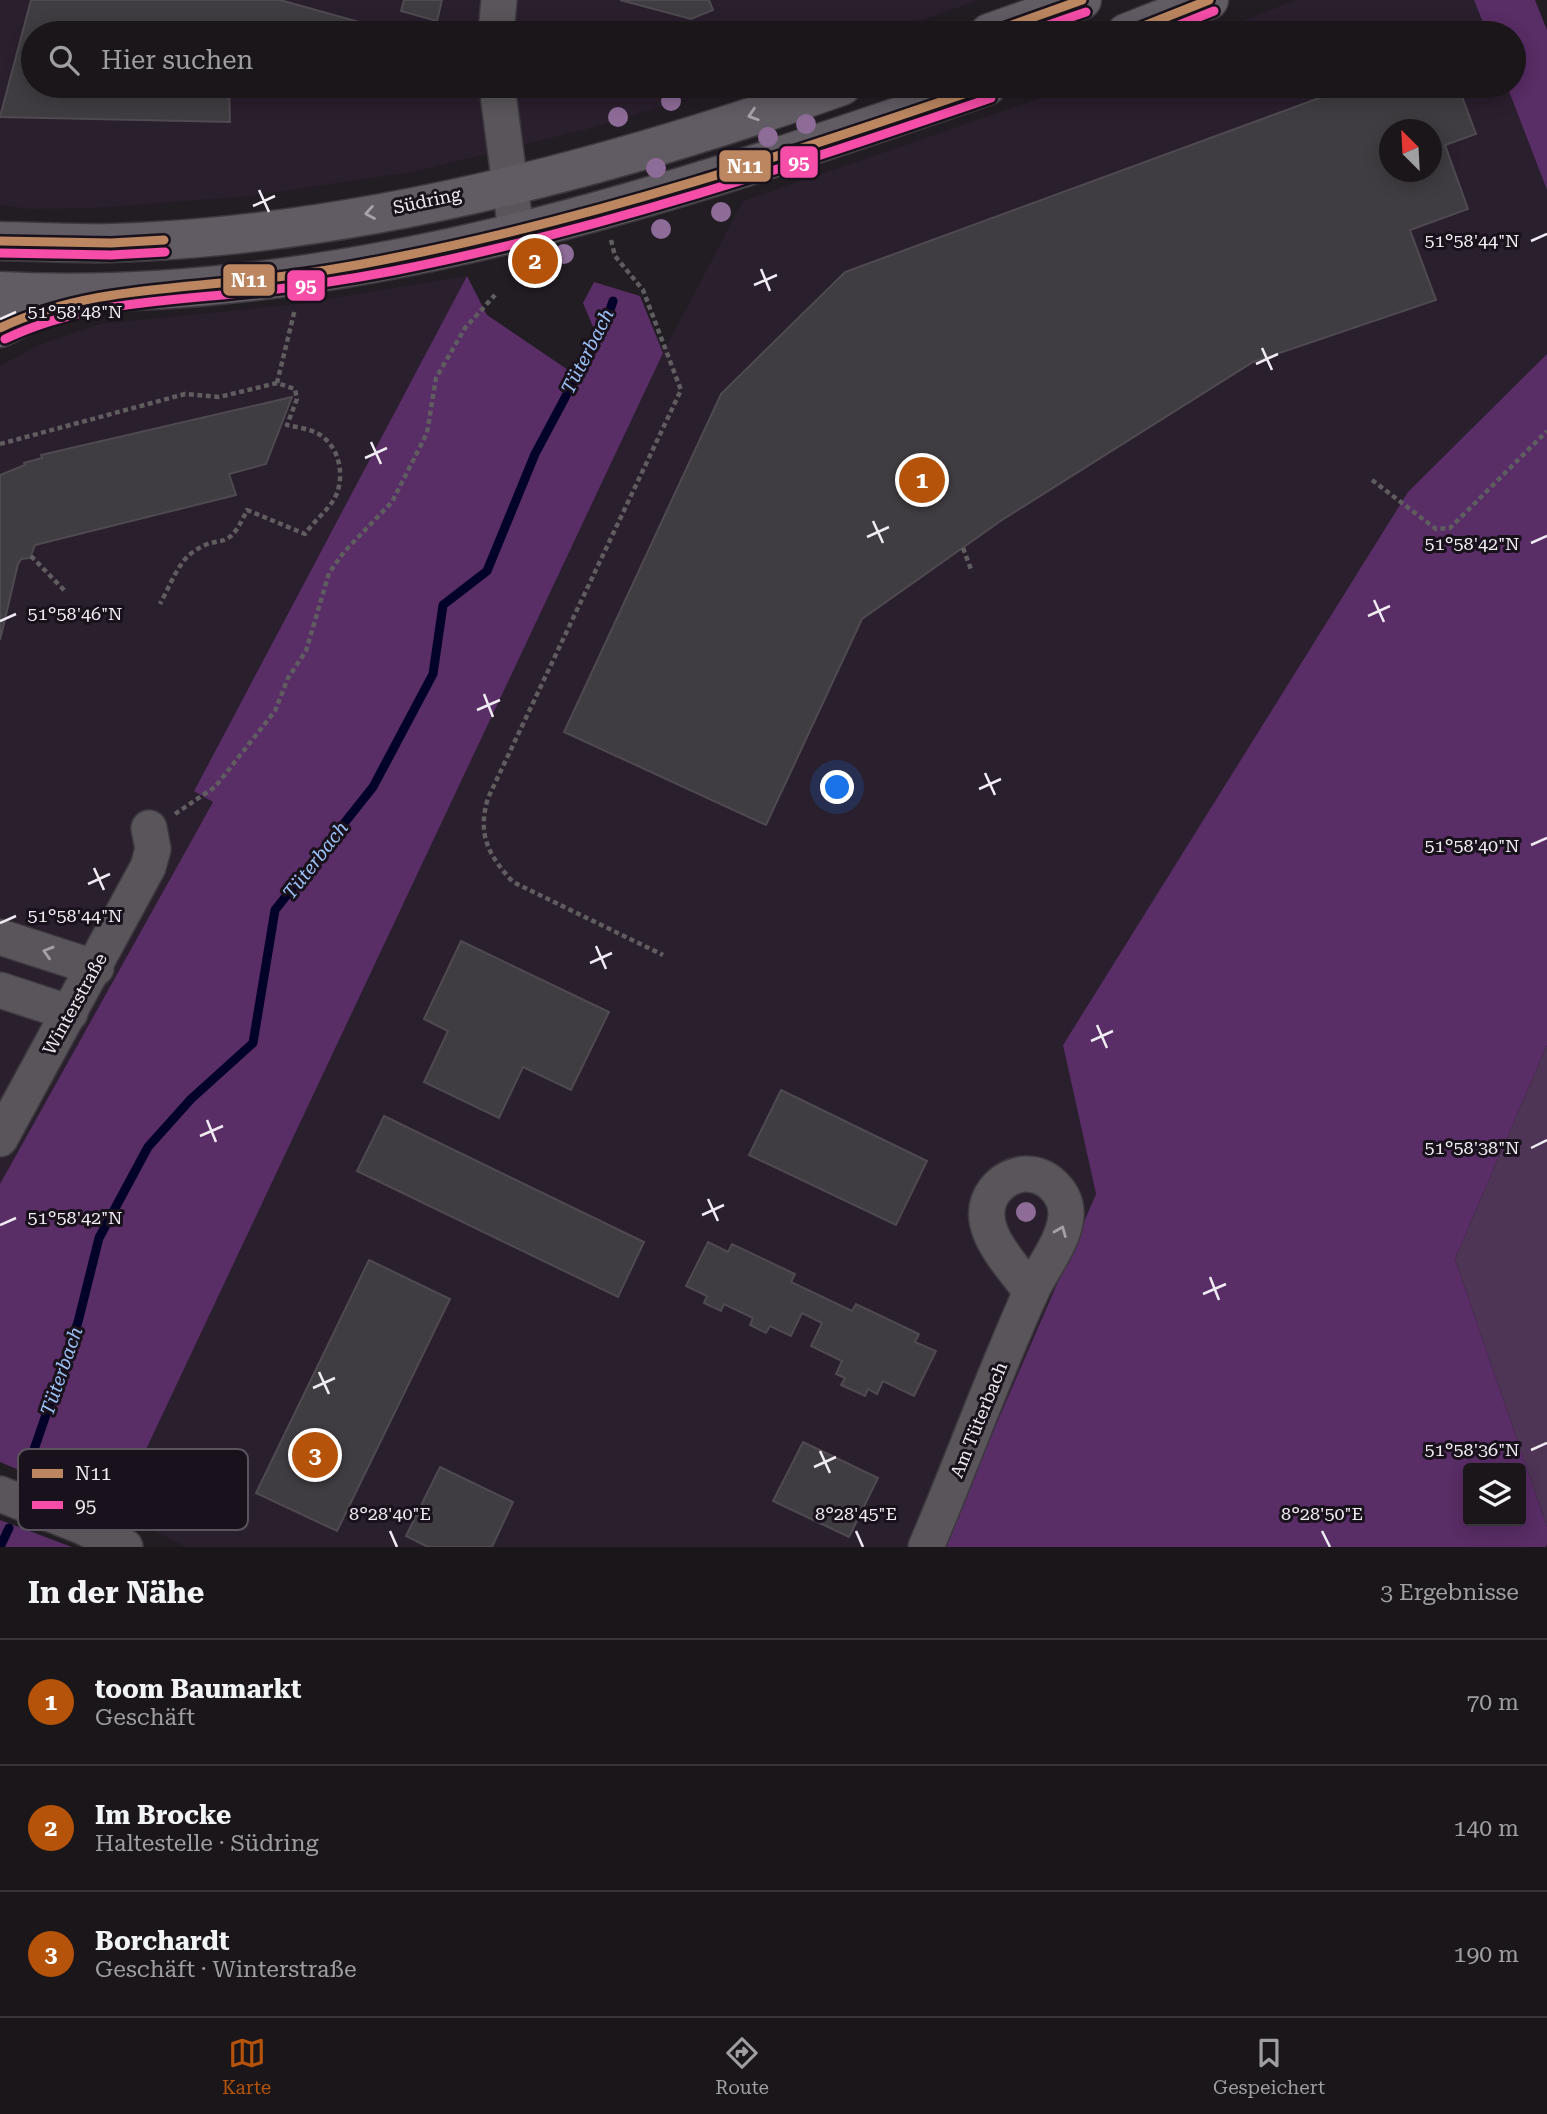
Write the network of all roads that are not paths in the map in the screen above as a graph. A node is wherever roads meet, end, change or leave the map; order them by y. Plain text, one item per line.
1 (499, 0) edge
2 (1082, 0) edge
3 (1209, 0) edge
4 (497, 21) edge
5 (1023, 21) edge
6 (1156, 21) edge
7 (498, 98) edge
8 (803, 98) edge
9 (952, 98) edge
10 (509, 184) junction
11 (516, 231) junction
12 (0, 241) edge
13 (0, 291) edge
14 (108, 292) junction
15 (0, 328) edge
16 (149, 828) road end
17 (0, 937) edge
18 (96, 968) junction
19 (0, 990) edge
20 (70, 1013) junction
21 (0, 1139) edge
22 (1031, 1292) dead end
23 (0, 1494) edge
24 (18, 1502) edge
25 (85, 1530) edge
26 (125, 1547) edge
27 (926, 1547) edge

1 - 4 street
2 - 5 main road
3 - 6 main road
7 - 10 street
8 -> 10 main road, Südring
9 - 11 main road
10 - 11 street
10 -> 12 main road, Südring
11 - 14 main road
13 - 14 main road
14 - 15 main road
16 - 18 street, Winterstraße
18 -> 17 street
18 - 20 street, Winterstraße
19 - 20 street
20 - 21 street, Winterstraße
22 - 27 street, Am Tüterbach
23 - 24 street
25 - 26 street

